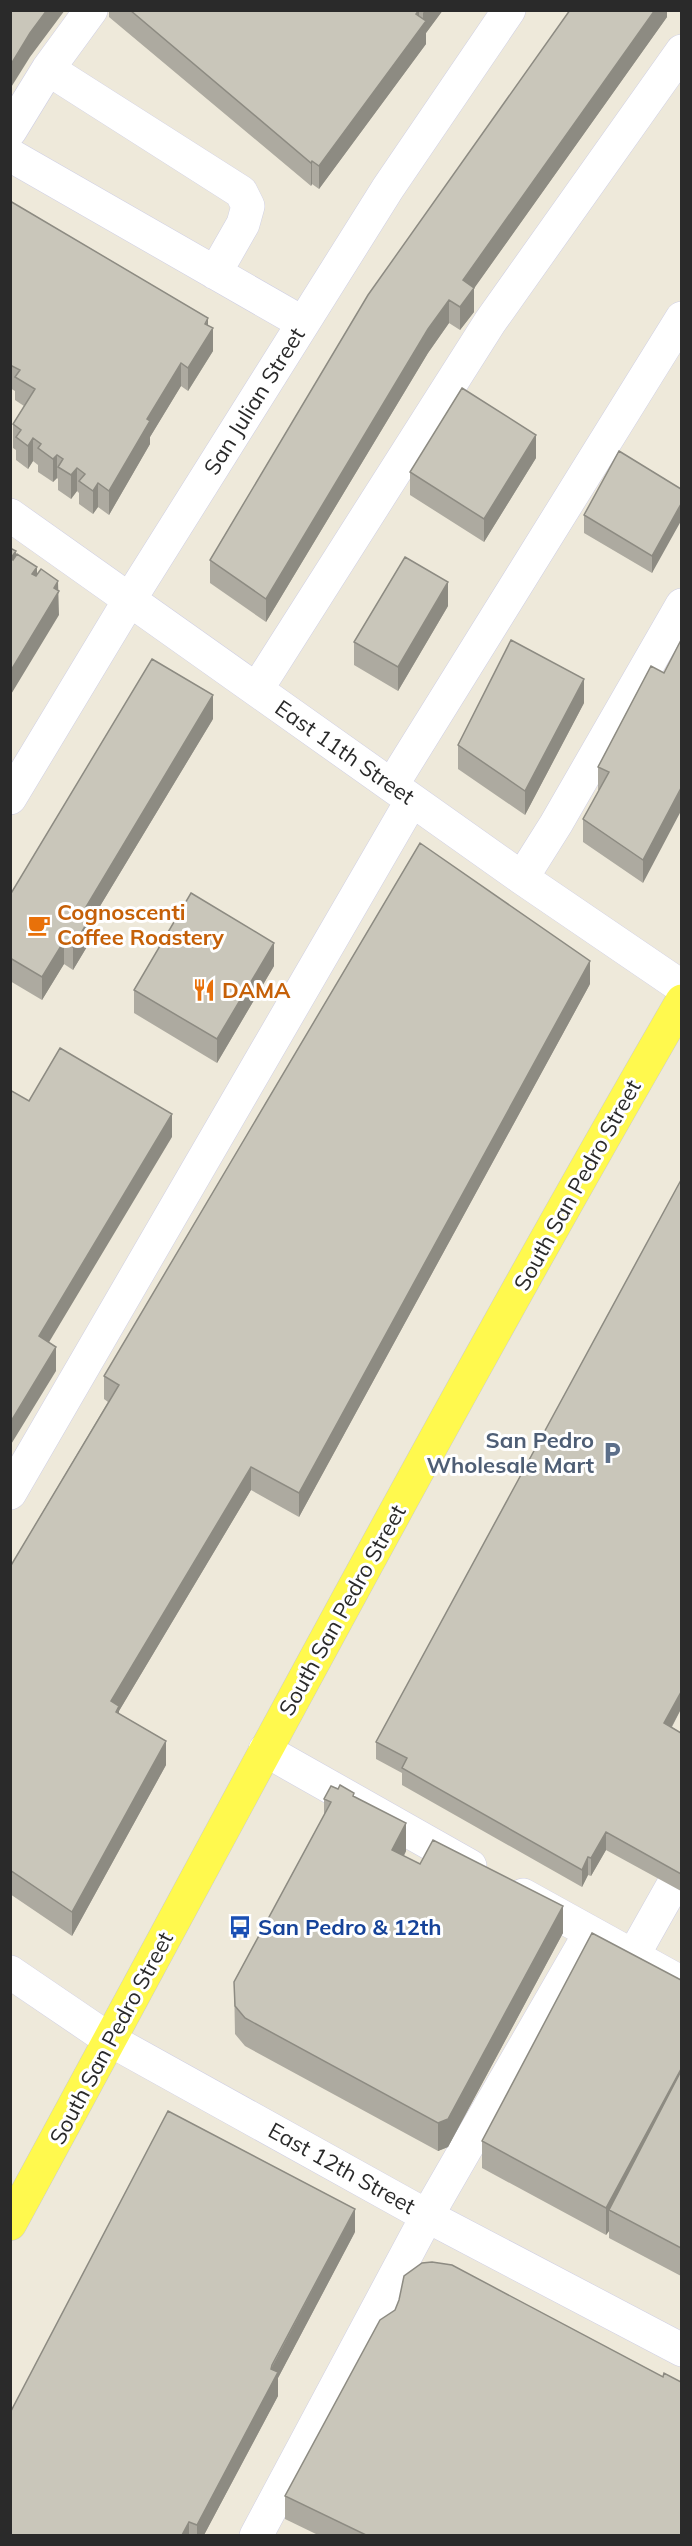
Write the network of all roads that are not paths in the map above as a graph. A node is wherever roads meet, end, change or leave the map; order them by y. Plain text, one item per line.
1 (91, 10) edge
2 (509, 10) edge
3 (681, 51) edge
4 (48, 69) junction
5 (10, 131) edge
6 (10, 155) edge
7 (215, 273) junction
8 (681, 318) edge
9 (303, 323) junction
10 (10, 515) edge
11 (130, 598) junction
12 (681, 605) edge
13 (257, 689) junction
14 (402, 792) junction
15 (10, 798) edge
16 (522, 878) junction
17 (681, 987) edge
18 (681, 1000) edge
19 (10, 1493) edge
20 (265, 1750) junction
21 (681, 1869) edge
22 (590, 1933) junction
23 (633, 1956) junction
24 (10, 1972) edge
25 (681, 1983) edge
26 (110, 2040) junction
27 (427, 2216) junction
28 (10, 2224) edge
29 (681, 2350) edge
30 (263, 2533) edge

1 - 4 street
2 - 9 street, San Julian Street
3 - 13 street
4 - 5 street
4 - 7 street
6 - 7 street
7 - 9 street
8 - 14 street
9 - 11 street, San Julian Street
10 - 11 street, East 11th Street
11 - 13 street, East 11th Street
11 - 15 street, San Julian Street
12 - 16 street
13 - 14 street, East 11th Street
14 - 16 street, East 11th Street
14 - 19 street
16 - 17 street, East 11th Street
18 - 20 main road, South San Pedro Street
20 - 22 street
20 - 26 main road, South San Pedro Street
21 - 23 street
22 - 23 street
22 - 27 street
23 - 25 street
24 - 26 street, East 12th Street
26 - 27 street, East 12th Street
26 - 28 main road, South San Pedro Street
27 - 29 street, East 12th Street
27 - 30 street

